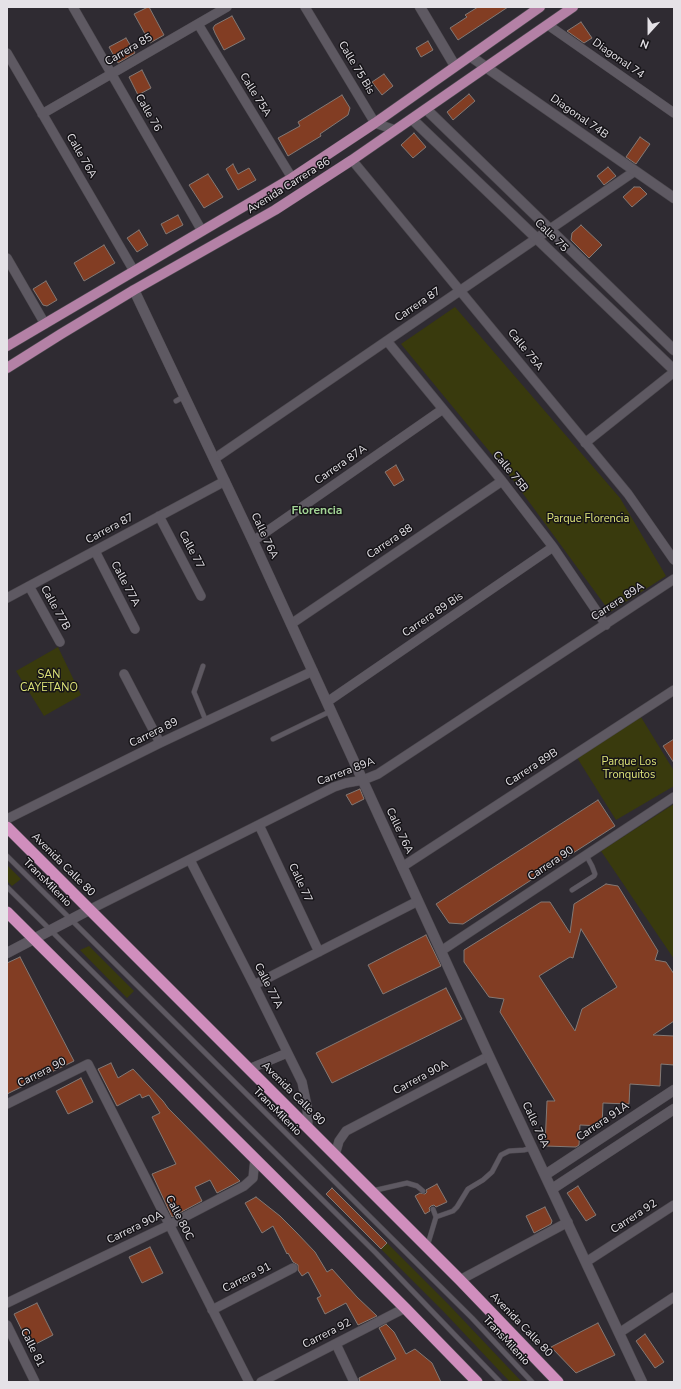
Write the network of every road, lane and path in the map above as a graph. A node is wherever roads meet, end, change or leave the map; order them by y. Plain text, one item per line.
1 (74, 7) edge
2 (227, 7) edge
3 (305, 7) edge
4 (420, 7) edge
5 (540, 7) edge
6 (573, 7) edge
7 (198, 24) junction
8 (548, 25) junction
9 (7, 53) edge
10 (470, 56) junction
11 (455, 66) junction
12 (486, 68) junction
13 (111, 74) junction
14 (426, 109) junction
15 (674, 113) edge
16 (42, 114) junction
17 (412, 118) junction
18 (375, 123) junction
19 (395, 130) junction
20 (352, 160) junction
21 (635, 171) junction
22 (292, 178) junction
23 (674, 198) edge
24 (550, 230) junction
25 (202, 231) junction
26 (537, 239) junction
27 (7, 258) edge
28 (134, 271) junction
29 (134, 290) junction
30 (460, 291) junction
31 (45, 324) junction
32 (387, 341) junction
33 (7, 346) edge
34 (674, 350) edge
35 (7, 368) edge
36 (674, 371) edge
37 (443, 409) junction
38 (585, 443) junction
39 (214, 459) junction
40 (225, 481) junction
41 (502, 481) junction
42 (159, 516) junction
43 (253, 540) junction
44 (553, 547) junction
45 (94, 551) junction
46 (674, 560) edge
47 (674, 580) edge
48 (29, 586) junction
49 (8, 596) edge
50 (201, 596) dead end
51 (291, 624) junction
52 (606, 625) junction
53 (135, 629) dead end
54 (60, 642) dead end
55 (203, 666) dead end
56 (313, 671) junction
57 (124, 674) dead end
58 (674, 690) edge
59 (329, 707) junction
60 (206, 721) junction
61 (273, 739) dead end
62 (160, 743) junction
63 (362, 780) junction
64 (674, 797) edge
65 (7, 819) edge
66 (259, 825) junction
67 (7, 827) edge
68 (586, 855) junction
69 (7, 856) edge
70 (190, 860) junction
71 (402, 867) junction
72 (7, 887) edge
73 (572, 890) dead end
74 (418, 901) junction
75 (89, 910) junction
76 (7, 912) edge
77 (71, 920) junction
78 (50, 930) junction
79 (34, 939) junction
80 (441, 951) junction
81 (319, 952) junction
82 (7, 953) edge
83 (254, 985) junction
84 (287, 1053) junction
85 (489, 1056) junction
86 (88, 1064) joint
87 (249, 1069) junction
88 (674, 1090) edge
89 (7, 1104) edge
90 (674, 1109) edge
91 (308, 1128) junction
92 (532, 1148) junction
93 (335, 1155) junction
94 (255, 1159) junction
95 (545, 1175) junction
96 (552, 1189) junction
97 (371, 1191) junction
98 (423, 1191) dead end
99 (674, 1205) edge
100 (433, 1209) dead end
101 (436, 1217) junction
102 (568, 1222) junction
103 (169, 1225) junction
104 (427, 1247) junction
105 (586, 1262) junction
106 (293, 1268) dead end
107 (460, 1280) junction
108 (674, 1297) edge
109 (7, 1303) edge
110 (405, 1308) junction
111 (212, 1310) junction
112 (7, 1325) edge
113 (619, 1333) junction
114 (336, 1344) junction
115 (35, 1382) edge
116 (249, 1382) edge
117 (261, 1382) edge
118 (354, 1382) edge
119 (477, 1382) edge
120 (500, 1382) edge
121 (532, 1382) edge
122 (558, 1382) edge
123 (642, 1382) edge

1 - 13 street, Calle 76
2 - 7 street, Carrera 85
3 - 18 street, Calle 75 Bis
4 - 11 street
5 - 10 main road, Avenida Carrera 86
6 - 8 main road, Avenida Carrera 86
7 - 13 street, Carrera 85
7 - 22 street, Calle 75A
8 - 12 main road, Avenida Carrera 86
8 - 15 street, Diagonal 74
9 - 16 street, Calle 76A
10 - 11 main road, Avenida Carrera 86
10 - 12 street, Diagonal 74B
11 - 18 main road, Avenida Carrera 86
12 - 14 main road, Avenida Carrera 86
12 - 21 street, Diagonal 74B
13 - 16 street, Carrera 85
13 - 25 street, Calle 76
14 - 17 main road, Avenida Carrera 86
14 - 24 street, Calle 75
16 - 28 street, Calle 76A
17 - 19 main road, Avenida Carrera 86
17 - 26 street, Calle 75
18 - 19 street
18 - 22 main road, Avenida Carrera 86
19 - 20 main road, Avenida Carrera 86
20 - 29 main road, Avenida Carrera 86
20 - 30 street, Calle 75A
21 - 23 street, Diagonal 74B
21 - 24 street, Carrera 87
22 - 25 main road, Avenida Carrera 86
24 - 26 street, Carrera 87
24 - 34 street, Calle 75
25 - 28 main road, Avenida Carrera 86
26 - 30 street, Carrera 87
26 - 36 street, Calle 75
27 - 31 street
28 - 31 main road, Avenida Carrera 86
29 - 35 main road, Avenida Carrera 86
29 - 39 street, Calle 76A
30 - 32 street, Carrera 87
30 - 38 street, Calle 75A
31 - 33 main road, Avenida Carrera 86
32 - 37 street, Calle 75B
32 - 39 street, Carrera 87
36 - 38 street
37 - 41 street, Calle 75B
37 - 43 street, Carrera 87A
38 - 46 street, Calle 75A
39 - 40 street, Calle 76A
40 - 42 street, Carrera 87
40 - 43 street, Calle 76A
41 - 44 street, Calle 75B
41 - 51 street, Carrera 88
42 - 45 street, Carrera 87
42 - 50 street, Calle 77
43 - 51 street, Calle 76A
44 - 52 street, Calle 75B
44 - 59 street, Carrera 89 Bis
45 - 48 street, Carrera 87
45 - 53 street, Calle 77A
47 - 52 street, Carrera 89A
48 - 49 street, Carrera 87
48 - 54 street, Calle 77B
51 - 56 street, Calle 76A
52 - 63 street, Carrera 89A
55 - 60 lane
56 - 59 street, Calle 76A
56 - 60 street, Carrera 89
57 - 62 street
58 - 71 street, Carrera 89B
59 - 61 lane
59 - 63 street, Calle 76A
60 - 62 street, Carrera 89
62 - 65 street, Carrera 89
63 - 66 street, Carrera 89A
63 - 71 street, Calle 76A
64 - 68 street, Carrera 90
66 - 70 street, Carrera 89A
66 - 81 street, Calle 77
67 - 75 highway, Avenida Calle 80
68 - 73 lane
68 - 80 street, Carrera 90
69 - 77 lane, TransMilenio
70 - 75 street, Carrera 89A
70 - 83 street, Calle 77A
71 - 74 street, Calle 76A
72 - 78 lane
74 - 80 street, Calle 76A
74 - 81 street
75 - 77 street, Carrera 89A
75 - 87 highway, Avenida Calle 80
76 - 79 highway
77 - 78 street, Carrera 89A
77 - 121 lane, TransMilenio
78 - 79 street, Carrera 89A
78 - 120 lane
79 - 82 street, Carrera 89A
79 - 94 highway
80 - 85 street, Calle 76A
81 - 83 street
83 - 84 street, Calle 77A
84 - 87 street
84 - 91 street, Calle 77A
85 - 92 street, Calle 76A
85 - 93 street, Carrera 90A
86 - 89 street, Carrera 90
86 - 103 street, Calle 80C
87 - 91 highway, Avenida Calle 80
88 - 95 street, Carrera 91A
90 - 96 street
91 - 93 highway, Avenida Calle 80
92 - 95 street, Calle 76A
92 - 101 lane
93 - 97 highway, Avenida Calle 80
94 - 103 street, Carrera 90A
94 - 110 highway
95 - 96 street, Calle 76A
96 - 102 street, Calle 76A
97 - 98 lane
97 - 104 highway, Avenida Calle 80
99 - 105 street, Carrera 92
100 - 101 lane
101 - 104 lane
102 - 105 street, Calle 76A
102 - 107 street
103 - 109 street, Carrera 90A
103 - 111 street, Calle 80C
104 - 107 highway, Avenida Calle 80
105 - 113 street, Calle 76A
106 - 111 street, Carrera 91
107 - 122 highway, Avenida Calle 80
108 - 113 street
110 - 114 street, Carrera 92
110 - 119 highway
111 - 116 street, Calle 80C
112 - 115 street, Calle 81
113 - 123 street, Calle 76A
114 - 117 street, Carrera 92
114 - 118 street

